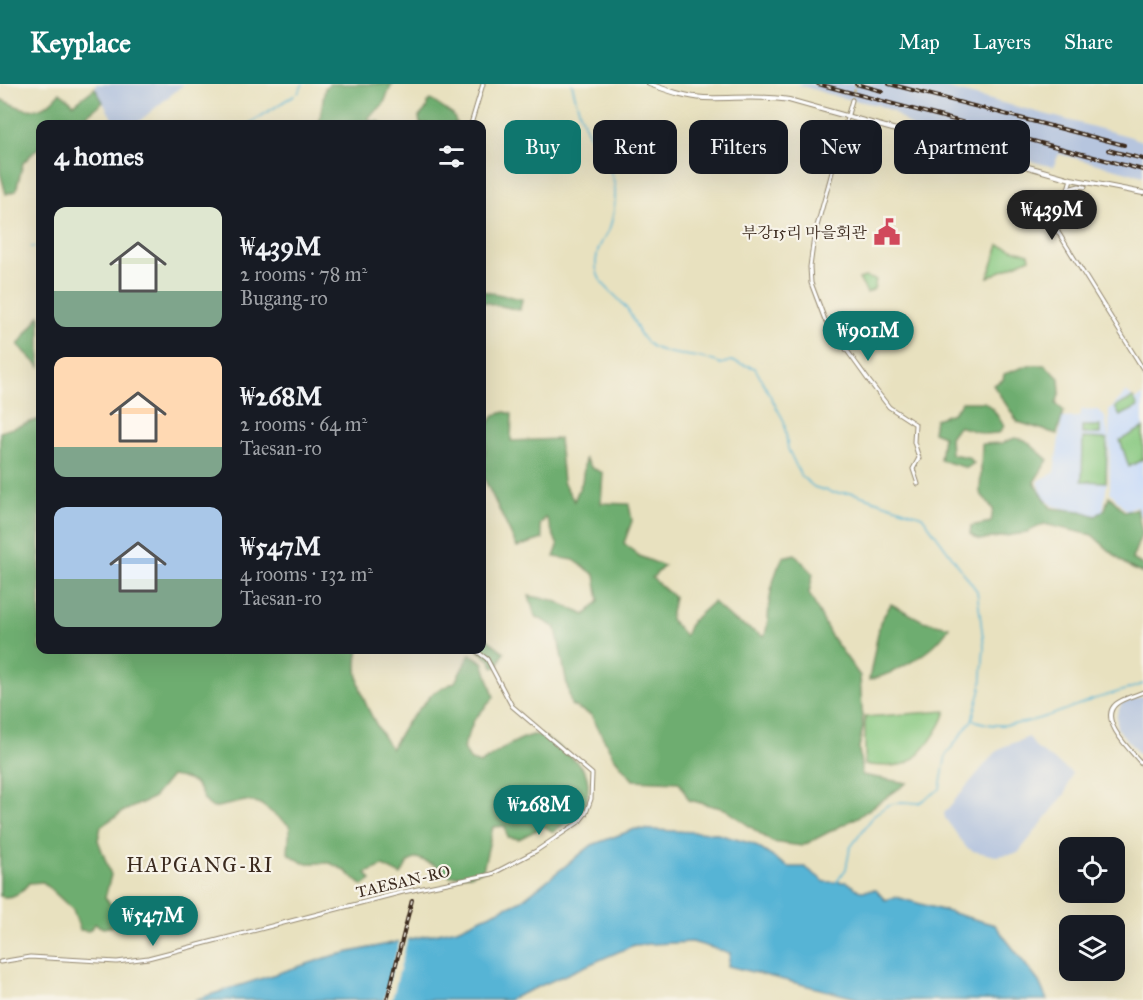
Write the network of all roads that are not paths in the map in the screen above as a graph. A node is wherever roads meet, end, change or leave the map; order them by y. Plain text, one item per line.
1 (483, 84) edge
2 (649, 84) edge
3 (852, 100) tunnel mouth
4 (848, 116) junction
5 (472, 120) edge
6 (1071, 179) junction
7 (1085, 187) dead end
8 (1067, 190) junction
9 (1143, 194) edge
10 (1143, 369) edge
11 (918, 484) dead end
12 (480, 654) edge
13 (1143, 692) edge
14 (1143, 765) edge
15 (0, 962) edge

1 - 5 street
2 - 4 main road
3 - 4 street
4 - 6 main road
4 - 11 street
6 - 8 street
6 - 9 main road
7 - 8 street
8 - 10 street
12 - 15 street, TAESAN-RO
13 - 14 street

